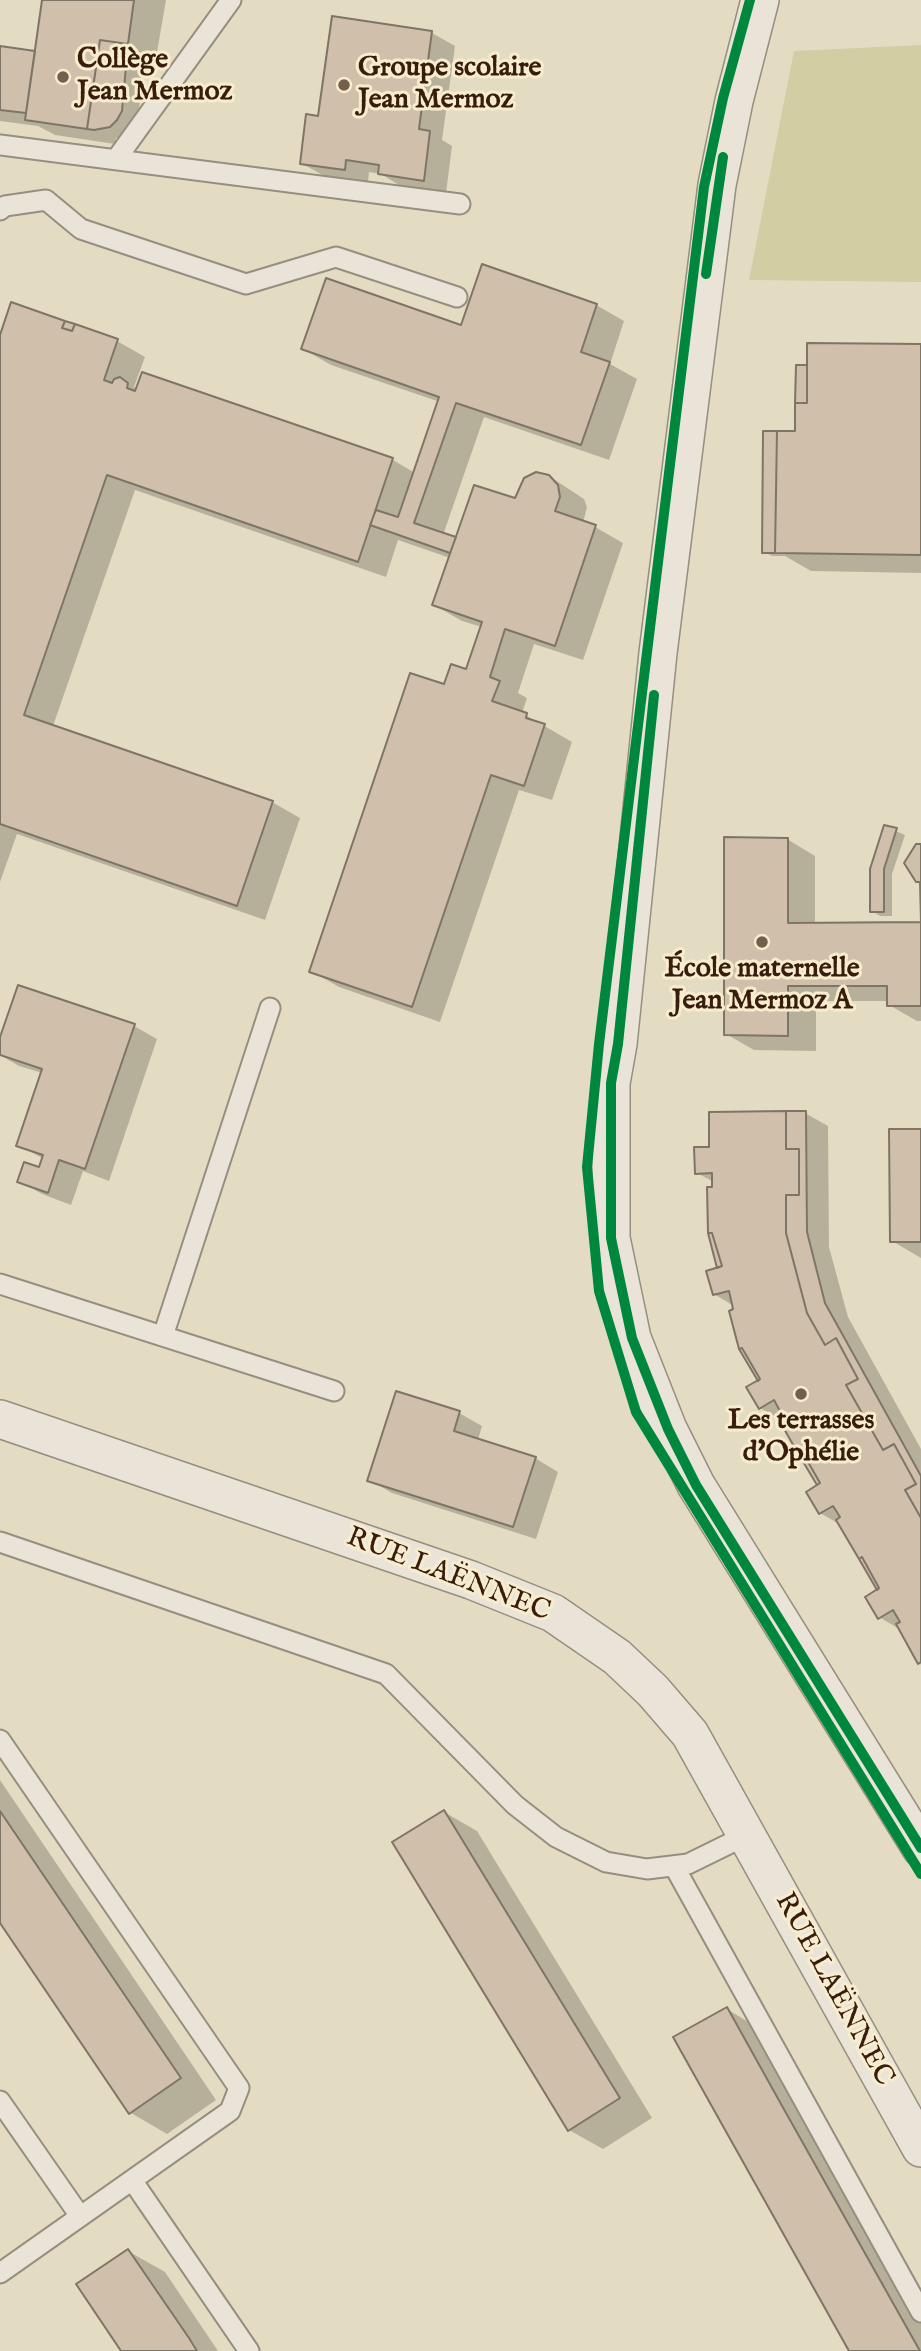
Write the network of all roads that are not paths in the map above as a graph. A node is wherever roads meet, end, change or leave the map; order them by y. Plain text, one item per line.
1 (231, 0) edge
2 (760, 0) edge
3 (0, 145) edge
4 (117, 158) junction
5 (460, 204) dead end
6 (0, 210) edge
7 (457, 297) dead end
8 (270, 1008) dead end
9 (0, 1284) edge
10 (163, 1336) junction
11 (334, 1391) dead end
12 (0, 1419) edge
13 (0, 1542) edge
14 (0, 1740) edge
15 (747, 1835) junction
16 (921, 1848) edge
17 (674, 1866) junction
18 (0, 2101) edge
19 (921, 2148) edge
20 (132, 2180) junction
21 (80, 2216) junction
22 (0, 2273) edge
23 (921, 2312) edge
24 (249, 2351) edge

1 - 4 lane
2 - 16 street
3 - 4 lane
4 - 5 lane
6 - 7 lane
8 - 10 lane
9 - 10 lane
10 - 11 lane
12 - 15 street, RUE LAËNNEC
13 - 17 lane
14 - 20 lane
15 - 17 lane
15 - 19 street, RUE LAËNNEC
17 - 23 lane
18 - 21 lane
20 - 21 lane
20 - 24 lane
21 - 22 lane

